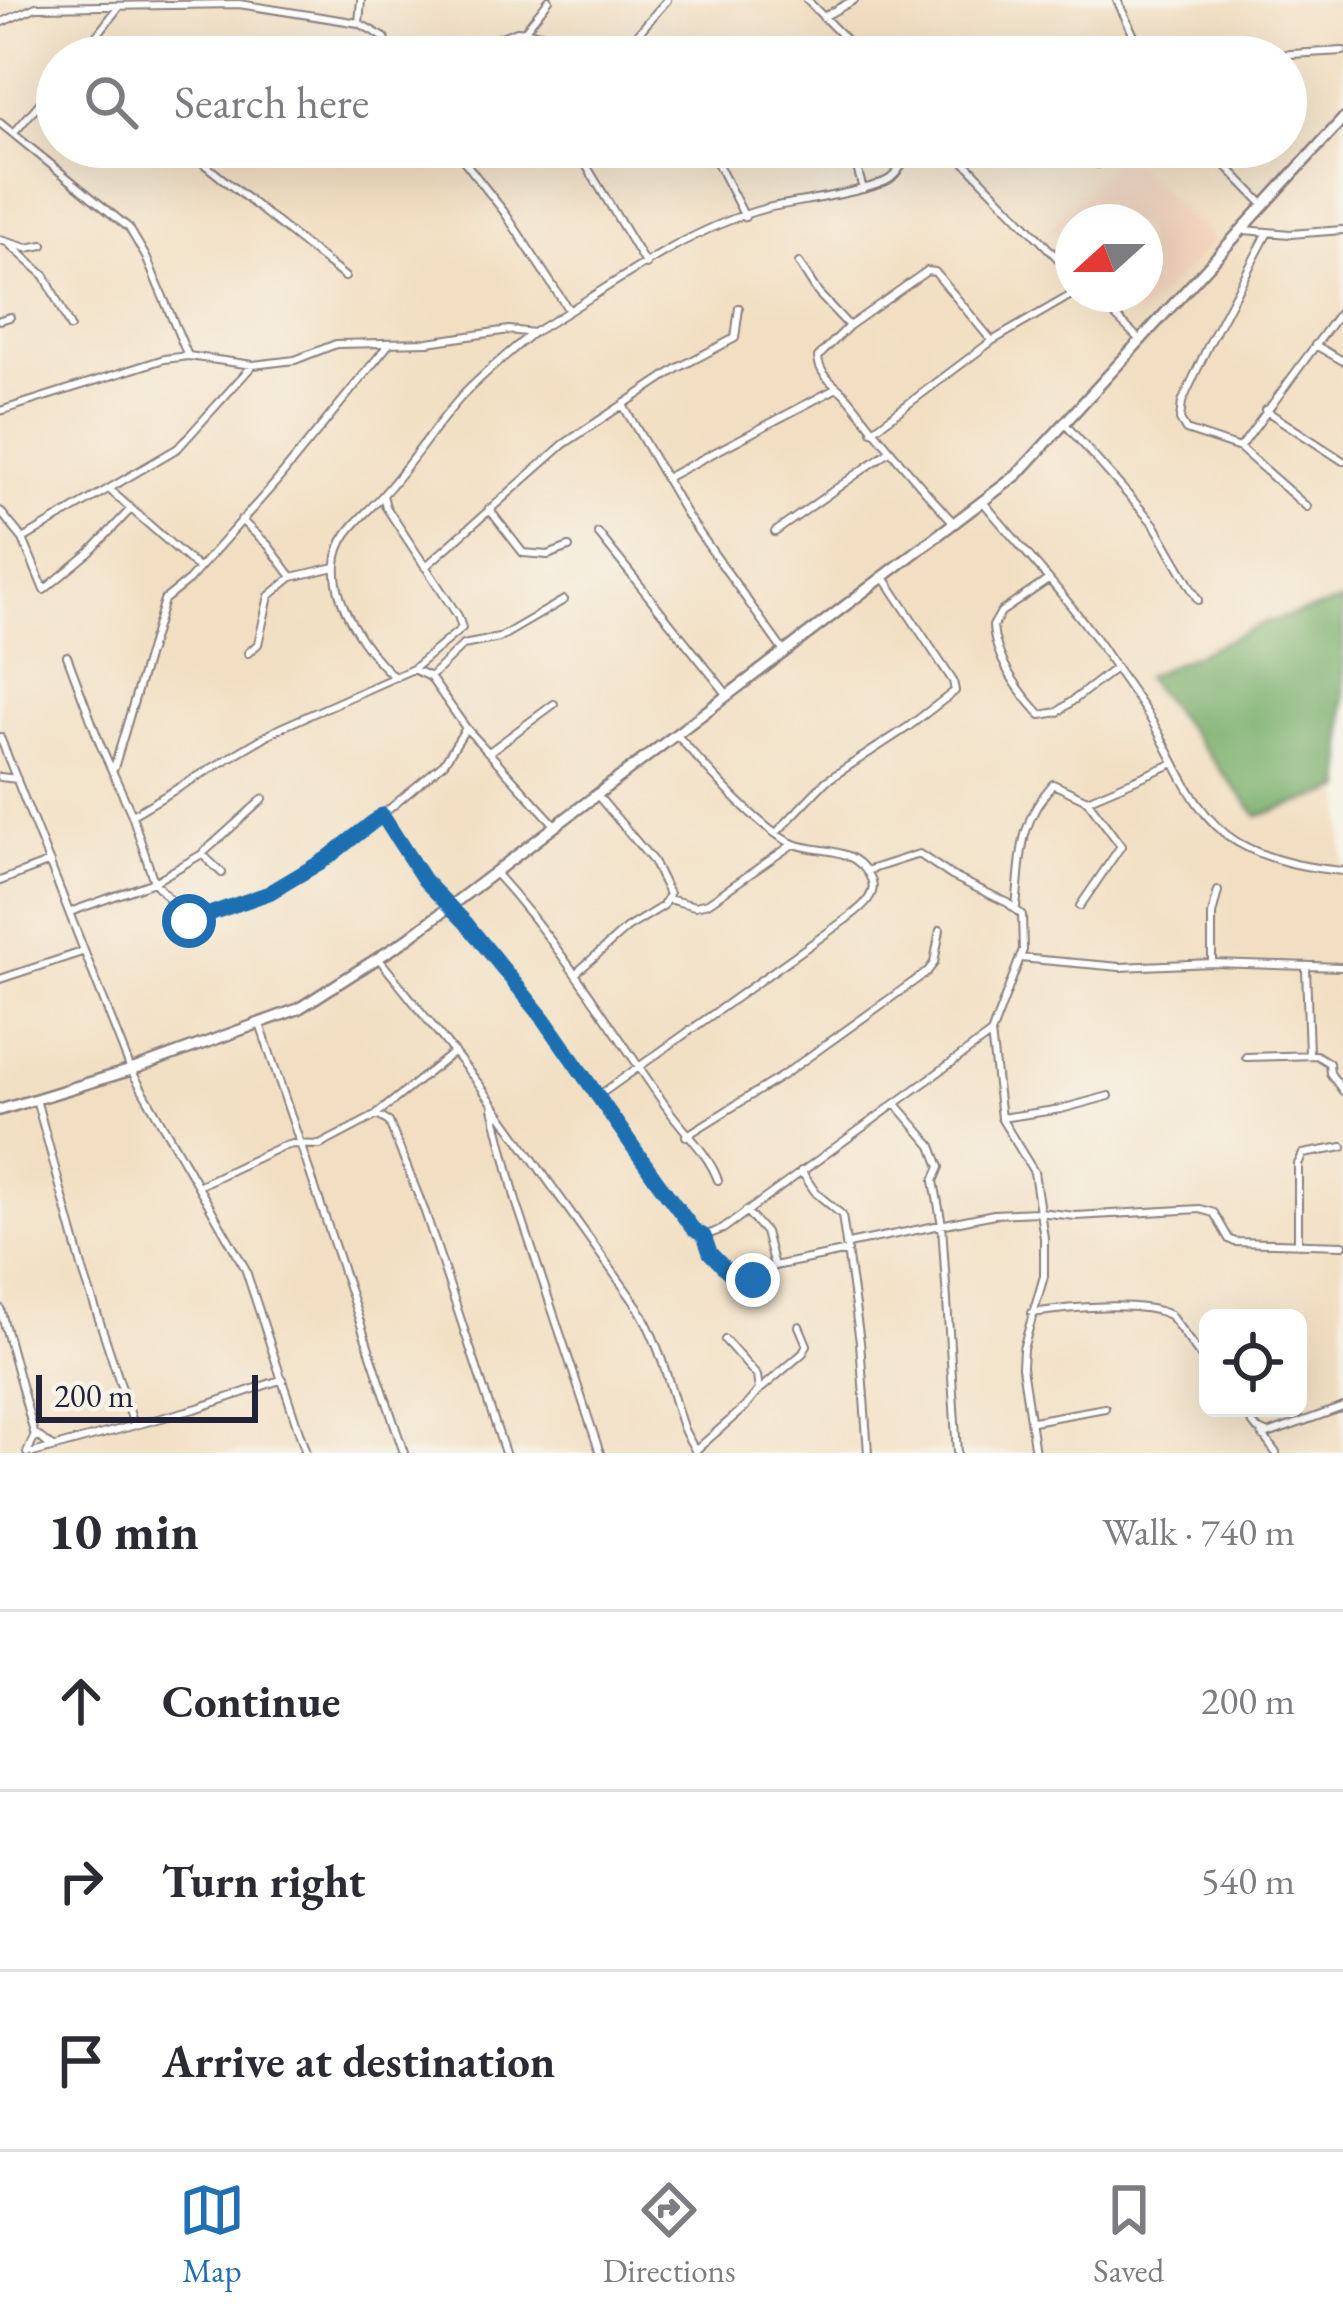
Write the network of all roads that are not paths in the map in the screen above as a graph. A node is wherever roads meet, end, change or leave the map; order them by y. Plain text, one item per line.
1 (361, 0) edge
2 (549, 0) edge
3 (667, 0) edge
4 (807, 0) edge
5 (854, 0) edge
6 (1117, 0) edge
7 (239, 2) edge
8 (118, 8) junction
9 (823, 17) junction
10 (0, 23) edge
11 (359, 23) junction
12 (524, 32) junction
13 (96, 36) edge
14 (382, 36) edge
15 (498, 36) edge
16 (542, 36) edge
17 (636, 36) edge
18 (842, 36) edge
19 (1134, 36) edge
20 (1343, 51) edge
21 (1307, 53) edge
22 (36, 107) edge
23 (1343, 119) edge
24 (0, 124) edge
25 (14, 133) junction
26 (36, 151) edge
27 (1307, 159) edge
28 (56, 168) edge
29 (209, 168) edge
30 (470, 168) edge
31 (588, 168) edge
32 (720, 168) edge
33 (857, 168) edge
34 (898, 168) edge
35 (970, 168) edge
36 (1228, 168) edge
37 (1299, 168) edge
38 (863, 189) junction
39 (1265, 206) junction
40 (745, 217) junction
41 (1244, 230) junction
42 (1343, 230) edge
43 (1267, 234) junction
44 (3, 241) edge
45 (43, 245) dead end
46 (1055, 255) edge
47 (799, 263) dead end
48 (646, 265) junction
49 (345, 277) dead end
50 (1055, 304) edge
51 (739, 308) dead end
52 (1343, 308) edge
53 (568, 309) junction
54 (1111, 312) edge
55 (10, 317) dead end
56 (0, 320) edge
57 (849, 326) junction
58 (70, 327) dead end
59 (533, 333) junction
60 (992, 341) junction
61 (1141, 341) junction
62 (389, 344) junction
63 (1315, 345) junction
64 (188, 356) junction
65 (1343, 361) edge
66 (253, 365) junction
67 (837, 388) junction
68 (624, 407) junction
69 (1265, 410) junction
70 (0, 411) edge
71 (1066, 425) junction
72 (872, 431) junction
73 (1240, 448) junction
74 (888, 452) junction
75 (1343, 460) edge
76 (666, 478) junction
77 (110, 490) junction
78 (383, 495) junction
79 (984, 503) junction
80 (1307, 507) dead end
81 (489, 509) junction
82 (0, 511) edge
83 (129, 511) junction
84 (242, 520) junction
85 (955, 524) junction
86 (775, 532) dead end
87 (598, 533) dead end
88 (23, 539) junction
89 (569, 547) dead end
90 (335, 566) junction
91 (425, 567) junction
92 (198, 568) junction
93 (292, 577) junction
94 (884, 579) junction
95 (1048, 580) junction
96 (564, 600) dead end
97 (1198, 600) dead end
98 (784, 652) junction
99 (248, 653) dead end
100 (67, 656) dead end
101 (413, 669) junction
102 (1114, 669) junction
103 (393, 676) junction
104 (430, 677) junction
105 (728, 694) junction
106 (554, 704) dead end
107 (466, 728) junction
108 (676, 734) junction
109 (0, 737) edge
110 (490, 752) junction
111 (1174, 763) junction
112 (114, 768) junction
113 (0, 777) edge
114 (17, 779) junction
115 (598, 796) junction
116 (263, 799) dead end
117 (1087, 800) junction
118 (132, 815) junction
119 (382, 815) junction
120 (556, 826) junction
121 (777, 832) junction
122 (793, 844) junction
123 (202, 854) junction
124 (50, 862) junction
125 (866, 871) junction
126 (1343, 871) edge
127 (222, 873) dead end
128 (494, 873) junction
129 (0, 881) edge
130 (154, 882) junction
131 (1218, 891) dead end
132 (668, 899) junction
133 (1080, 906) dead end
134 (446, 907) junction
135 (1016, 908) junction
136 (70, 912) junction
137 (940, 930) dead end
138 (82, 952) junction
139 (1020, 958) junction
140 (379, 959) junction
141 (1212, 963) junction
142 (1343, 967) edge
143 (1306, 968) junction
144 (575, 974) junction
145 (0, 979) edge
146 (260, 1024) junction
147 (991, 1034) junction
148 (454, 1052) junction
149 (1309, 1054) junction
150 (1246, 1057) dead end
151 (638, 1066) junction
152 (131, 1070) junction
153 (1343, 1090) edge
154 (598, 1096) junction
155 (1109, 1096) dead end
156 (36, 1100) junction
157 (492, 1102) junction
158 (896, 1104) junction
159 (0, 1111) edge
160 (377, 1115) junction
161 (1001, 1118) junction
162 (686, 1136) junction
163 (304, 1147) junction
164 (1343, 1148) edge
165 (801, 1171) junction
166 (718, 1180) dead end
167 (200, 1184) junction
168 (746, 1211) junction
169 (1038, 1212) junction
170 (942, 1226) junction
171 (704, 1236) junction
172 (1298, 1244) junction
173 (1343, 1245) edge
174 (848, 1247) junction
175 (774, 1266) junction
176 (0, 1308) edge
177 (1032, 1313) junction
178 (799, 1326) dead end
179 (724, 1340) dead end
180 (3, 1341) edge
181 (1199, 1354) edge
182 (284, 1378) junction
183 (759, 1390) junction
184 (1343, 1407) edge
185 (1105, 1408) dead end
186 (1249, 1417) edge
187 (1033, 1421) junction
188 (134, 1425) junction
189 (34, 1433) junction
190 (1262, 1433) junction
191 (54, 1447) junction
192 (696, 1451) edge
193 (30, 1453) edge
194 (306, 1453) edge
195 (404, 1453) edge
196 (505, 1453) edge
197 (600, 1453) edge
198 (868, 1453) edge
199 (957, 1453) edge
200 (1035, 1453) edge
201 (1276, 1453) edge

1 - 11 street
2 - 12 street
3 - 17 street
4 - 9 street
5 - 9 street
6 - 19 street
7 - 8 street
7 - 11 street
8 - 10 street
8 - 13 street
9 - 18 street
11 - 14 street
12 - 15 street
12 - 16 street
20 - 21 street
22 - 25 street
23 - 27 street
24 - 25 street
25 - 26 street
28 - 64 street
29 - 49 street
30 - 53 street
31 - 48 street
32 - 40 street
33 - 38 street
34 - 38 street
35 - 46 street
36 - 39 street
37 - 39 street
38 - 40 street
39 - 41 street
40 - 48 street
41 - 43 street
41 - 61 street
42 - 43 street
43 - 73 street
44 - 45 street
44 - 58 street
47 - 57 street
48 - 53 street
50 - 60 street
51 - 68 street
52 - 63 street
53 - 59 street
54 - 61 street
55 - 56 street
57 - 60 street
57 - 67 street
59 - 62 street
59 - 78 street
60 - 72 street
61 - 71 street
62 - 66 street
62 - 84 street
63 - 65 street
63 - 69 street
64 - 66 street
64 - 70 street
66 - 77 street
67 - 72 street
67 - 76 street
68 - 76 street
68 - 81 street
69 - 73 street
69 - 75 street
71 - 79 street
71 - 97 street
72 - 74 street
73 - 80 street
74 - 85 street
74 - 86 street
76 - 98 street
77 - 83 street
77 - 88 street
78 - 90 street
78 - 91 street
79 - 85 street
79 - 95 street
81 - 89 street
81 - 91 street
82 - 88 street
83 - 88 street
83 - 92 street
84 - 92 street
84 - 93 street
85 - 94 street
87 - 105 street
90 - 93 street
90 - 103 street
91 - 101 street
92 - 112 street
93 - 99 street
94 - 98 street
94 - 121 street
95 - 102 street
95 - 102 street
96 - 104 street
98 - 105 street
100 - 112 street
101 - 103 street
101 - 104 street
102 - 111 street
103 - 118 street
104 - 107 street
105 - 108 street
106 - 110 street
107 - 110 street
107 - 119 street
108 - 115 street
108 - 121 street
109 - 114 street
110 - 120 street
111 - 117 street
111 - 126 street
112 - 118 street
113 - 114 street
114 - 124 street
115 - 120 street
115 - 132 street
116 - 123 street
117 - 133 street
117 - 135 street
118 - 130 street
119 - 130 street
119 - 134 street
120 - 128 street
121 - 122 street
122 - 125 street
122 - 132 street
123 - 127 street
123 - 130 street
124 - 129 street
124 - 136 street
125 - 135 street
125 - 151 street
128 - 134 street
128 - 144 street
130 - 136 street
131 - 141 street
132 - 144 street
134 - 140 street
134 - 154 street
135 - 139 street
136 - 138 street
137 - 162 street
138 - 145 street
138 - 152 street
139 - 141 street
139 - 147 street
140 - 146 street
140 - 148 street
141 - 143 street
142 - 143 street
143 - 149 street
144 - 151 street
146 - 152 street
146 - 163 street
147 - 158 street
147 - 161 street
148 - 157 street
148 - 160 street
149 - 150 street
149 - 153 street
151 - 154 street
151 - 162 street
152 - 156 street
152 - 167 street
154 - 171 street
155 - 161 street
156 - 159 street
156 - 188 street
157 - 192 street
157 - 197 street
158 - 165 street
158 - 170 street
160 - 163 street
160 - 196 street
161 - 169 street
162 - 166 street
163 - 167 street
163 - 195 street
164 - 172 street
165 - 168 street
165 - 174 street
167 - 182 street
168 - 171 street
168 - 175 street
169 - 170 street
169 - 172 street
169 - 177 street
170 - 174 street
170 - 199 street
171 - 175 street
172 - 173 street
174 - 175 street
174 - 198 street
176 - 180 street
177 - 181 street
177 - 187 street
178 - 183 street
179 - 183 street
180 - 189 street
182 - 188 street
182 - 194 street
183 - 192 street
184 - 190 street
185 - 187 street
186 - 190 street
187 - 200 street
188 - 191 street
189 - 191 street
189 - 193 street
190 - 201 street
191 - 193 street

